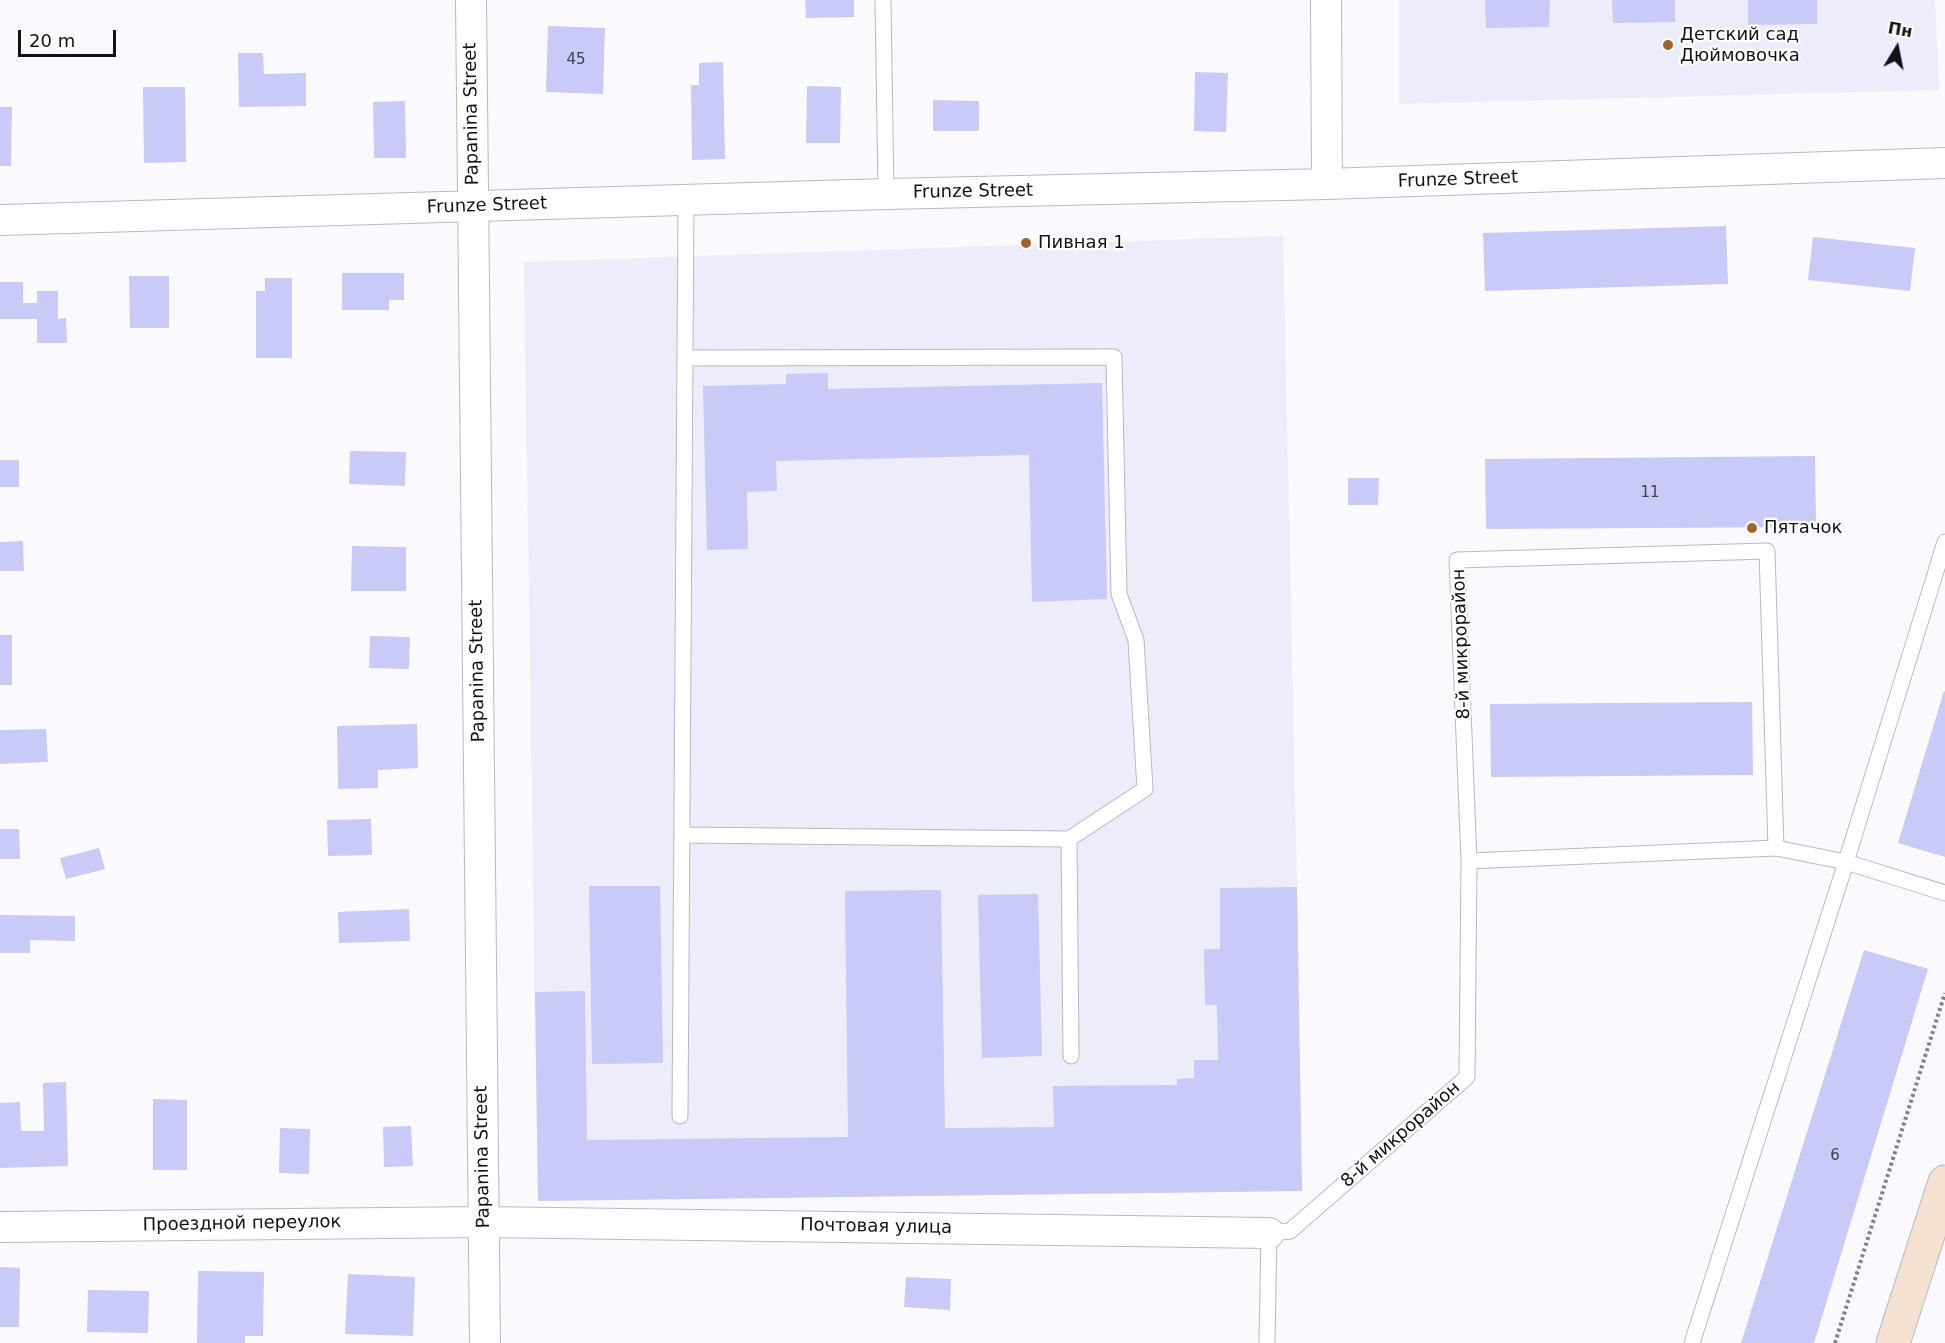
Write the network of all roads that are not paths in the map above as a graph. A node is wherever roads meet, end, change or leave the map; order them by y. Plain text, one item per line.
1 (471, 0) edge
2 (883, 0) edge
3 (1326, 0) edge
4 (1945, 163) edge
5 (1327, 184) junction
6 (886, 194) junction
7 (686, 200) junction
8 (474, 207) junction
9 (0, 220) edge
10 (685, 358) junction
11 (1945, 542) edge
12 (682, 835) junction
13 (1069, 839) junction
14 (1776, 848) junction
15 (1469, 861) junction
16 (1846, 862) junction
17 (1945, 893) edge
18 (1071, 1056) dead end
19 (680, 1116) dead end
20 (1945, 1182) edge
21 (483, 1222) junction
22 (0, 1227) edge
23 (1269, 1233) junction
24 (485, 1343) edge
25 (1267, 1343) edge
26 (1692, 1343) edge
27 (1893, 1343) edge

1 - 8 street, Papanina Street
2 - 6 lane
3 - 5 street
4 - 5 street, Frunze Street
5 - 6 street, Frunze Street
6 - 7 street, Frunze Street
7 - 8 street, Frunze Street
7 - 10 lane
8 - 9 street, Frunze Street
8 - 21 street, Papanina Street
10 - 12 lane
10 - 13 lane
11 - 16 lane
12 - 13 lane
12 - 19 lane
13 - 18 lane
14 - 15 lane
14 - 15 lane, 8-й микрорайон
14 - 16 lane
15 - 23 lane, 8-й микрорайон
16 - 17 lane
16 - 26 lane
20 - 27 main road
21 - 22 street, Проездной переулок
21 - 23 street, Почтовая улица
21 - 24 street, Papanina Street
23 - 25 lane

